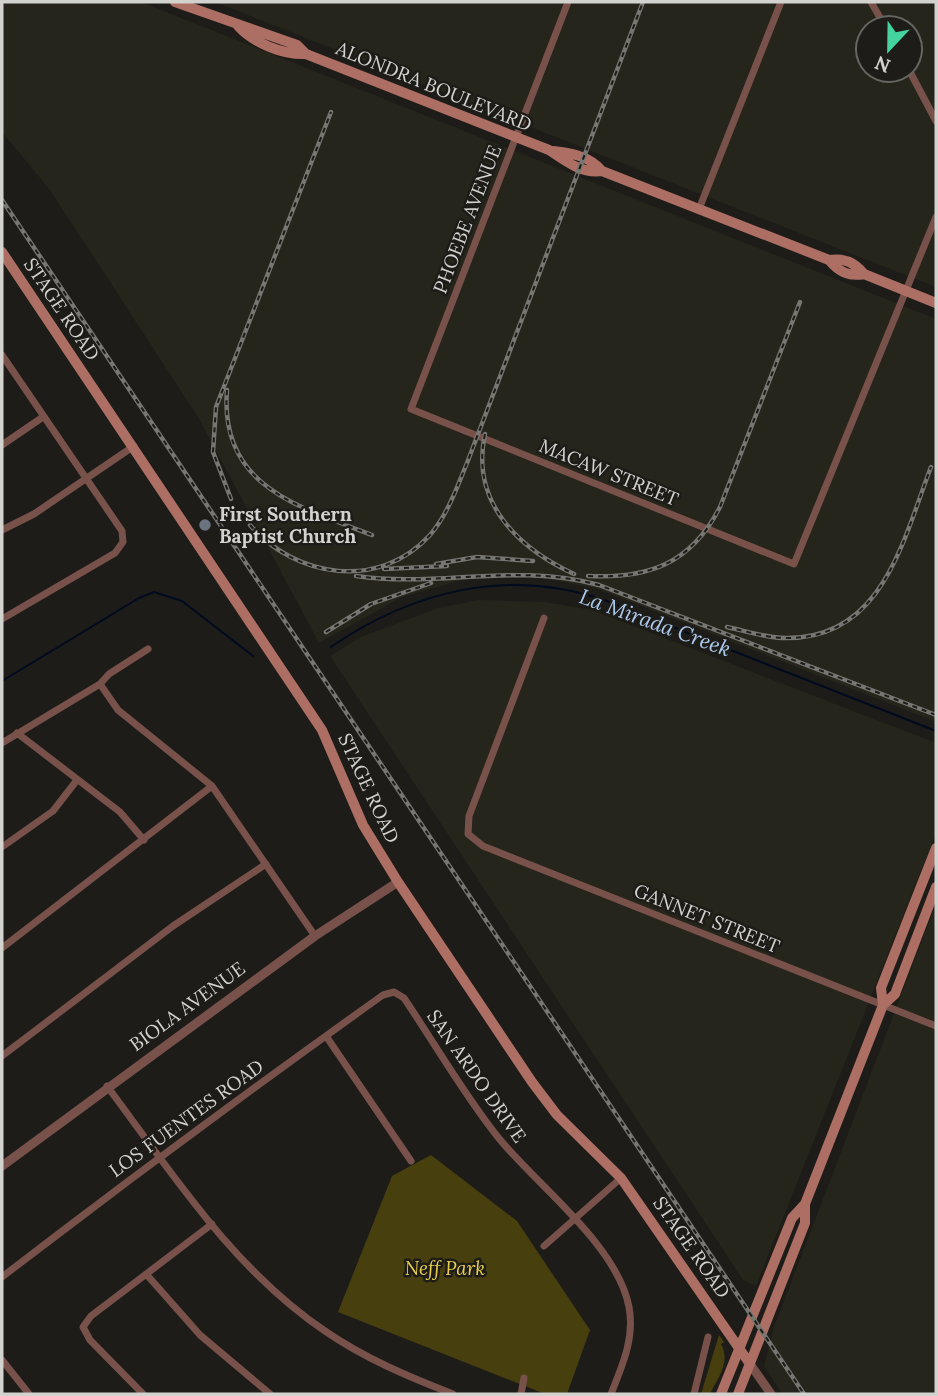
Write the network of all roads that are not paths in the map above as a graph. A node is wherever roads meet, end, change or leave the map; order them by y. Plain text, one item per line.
1 (175, 2) edge
2 (568, 2) edge
3 (781, 2) edge
4 (916, 84) edge
5 (936, 121) edge
6 (515, 137) junction
7 (699, 209) junction
8 (936, 217) edge
9 (2, 252) edge
10 (907, 291) junction
11 (936, 303) edge
12 (2, 356) edge
13 (411, 409) joint
14 (43, 417) junction
15 (2, 445) edge
16 (134, 446) junction
17 (86, 479) junction
18 (2, 530) edge
19 (544, 618) dead end
20 (2, 619) edge
21 (148, 649) dead end
22 (100, 684) junction
23 (17, 733) junction
24 (2, 743) edge
25 (77, 780) junction
26 (212, 786) junction
27 (144, 840) junction
28 (2, 847) edge
29 (936, 848) edge
30 (266, 864) junction
31 (398, 882) junction
32 (936, 887) edge
33 (315, 936) junction
34 (2, 948) edge
35 (394, 992) joint
36 (883, 1005) junction
37 (936, 1026) edge
38 (326, 1036) junction
39 (2, 1056) edge
40 (107, 1086) junction
41 (160, 1156) junction
42 (411, 1161) dead end
43 (2, 1166) edge
44 (621, 1178) junction
45 (805, 1204) junction
46 (575, 1216) junction
47 (212, 1224) junction
48 (544, 1246) dead end
49 (147, 1275) junction
50 (2, 1277) edge
51 (708, 1336) dead end
52 (739, 1347) junction
53 (2, 1360) edge
54 (750, 1364) junction
55 (524, 1378) dead end
56 (431, 1390) edge
57 (29, 1394) edge
58 (143, 1394) edge
59 (270, 1394) edge
60 (453, 1394) edge
61 (521, 1394) edge
62 (611, 1394) edge
63 (694, 1394) edge
64 (721, 1394) edge
65 (738, 1394) edge
66 (771, 1394) edge

1 - 6 main road, ALONDRA BOULEVARD
2 - 6 street, PHOEBE AVENUE
3 - 7 street
4 - 5 street
6 - 7 main road, ALONDRA BOULEVARD
6 - 13 street, PHOEBE AVENUE
7 - 10 main road, ALONDRA BOULEVARD
8 - 10 street
9 - 16 main road, STAGE ROAD
10 - 11 main road, ALONDRA BOULEVARD
10 - 13 street, MACAW STREET
12 - 14 street
14 - 15 street
14 - 17 street
16 - 17 street
16 - 31 main road, STAGE ROAD
17 - 18 street
17 - 20 street
19 - 36 street, GANNET STREET
21 - 22 street
22 - 23 street
22 - 26 street
23 - 24 street
23 - 25 street
25 - 27 street
25 - 28 street
26 - 27 street
26 - 30 street
27 - 34 street
29 - 36 main road
30 - 33 street
30 - 39 street
31 - 33 street, BIOLA AVENUE
31 - 44 main road, STAGE ROAD
32 - 36 main road
33 - 40 street, BIOLA AVENUE
35 - 38 street, LOS FUENTES ROAD
35 - 46 street, SAN ARDO DRIVE
36 - 37 street, GANNET STREET
36 - 45 main road
38 - 41 street, LOS FUENTES ROAD
38 - 42 street
40 - 41 street
40 - 43 street, BIOLA AVENUE
41 - 47 street
41 - 50 street, LOS FUENTES ROAD
44 - 46 street
44 - 52 main road, STAGE ROAD
45 - 52 main road
45 - 54 main road
46 - 48 street
46 - 62 street, SAN ARDO DRIVE
47 - 49 street
47 - 56 street
49 - 58 street
49 - 59 street
51 - 63 street
52 - 54 main road, STAGE ROAD
52 - 64 main road
53 - 57 street
54 - 65 main road
54 - 66 street, STAGE ROAD
55 - 61 street
56 - 60 street

